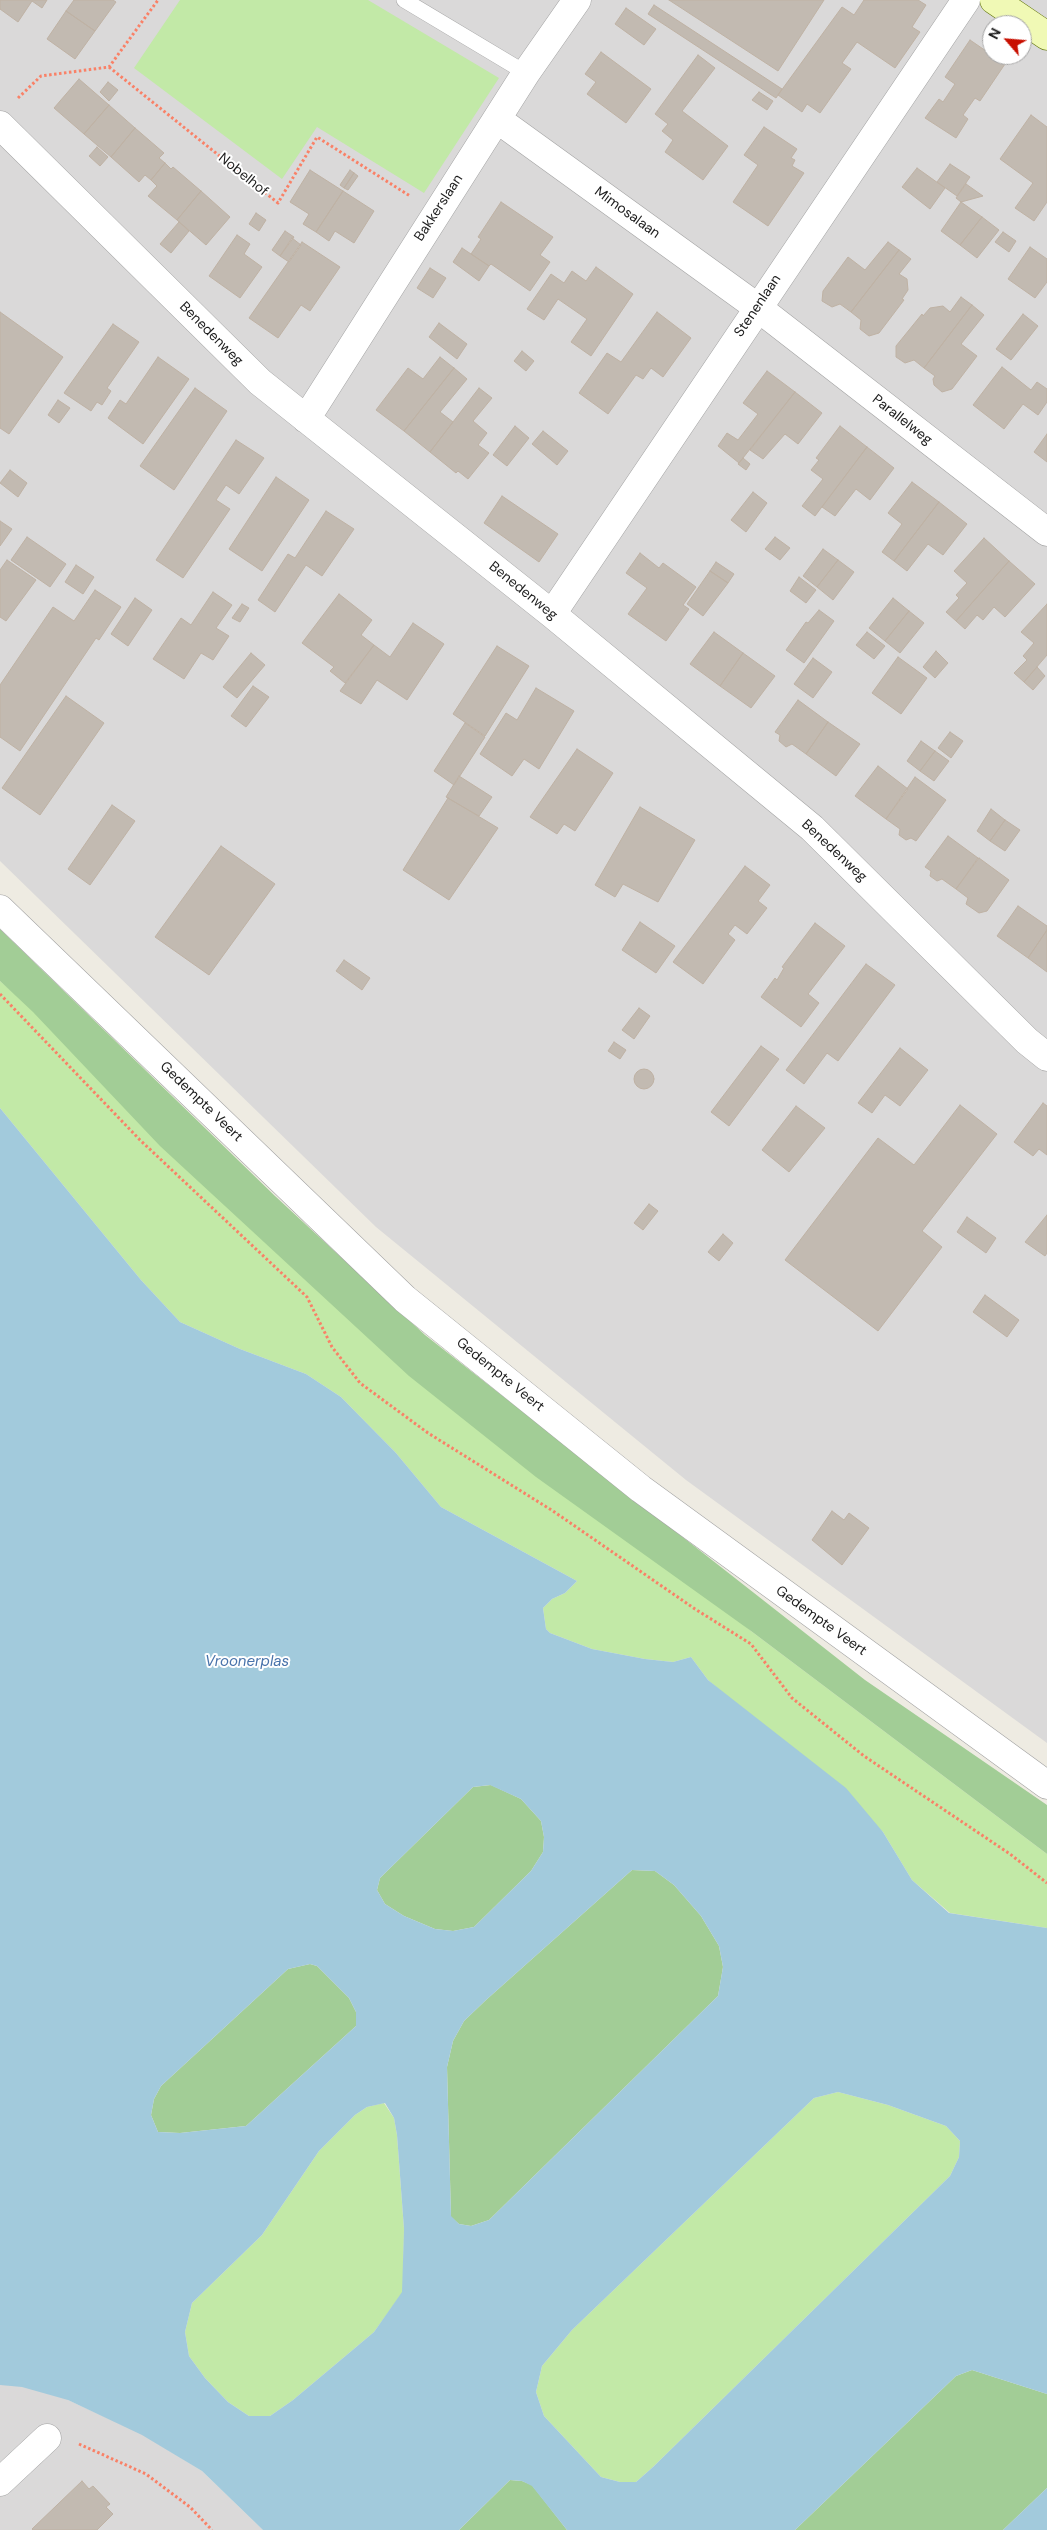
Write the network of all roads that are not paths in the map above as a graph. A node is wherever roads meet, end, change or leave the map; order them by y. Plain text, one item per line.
1 (404, 0) edge
2 (577, 0) edge
3 (966, 0) edge
4 (994, 0) edge
5 (1047, 36) edge
6 (526, 73) junction
7 (7, 114) edge
8 (497, 119) junction
9 (757, 307) junction
10 (306, 419) junction
11 (1047, 532) edge
12 (552, 614) junction
13 (0, 909) edge
14 (1047, 1057) edge
15 (1047, 1785) edge
16 (47, 2438) road end
17 (0, 2482) edge

1 - 6 lane
2 - 6 street, Bakkerslaan
3 - 9 street, Stenenlaan
4 - 5 street
6 - 8 street, Bakkerslaan
7 - 10 street, Benedenweg
8 - 9 street, Mimosalaan
8 - 10 street, Bakkerslaan
9 - 11 street, Parallelweg
9 - 12 street, Stenenlaan
10 - 12 street, Benedenweg
12 - 14 street, Benedenweg
13 - 15 street, Gedempte Veert
16 - 17 street

